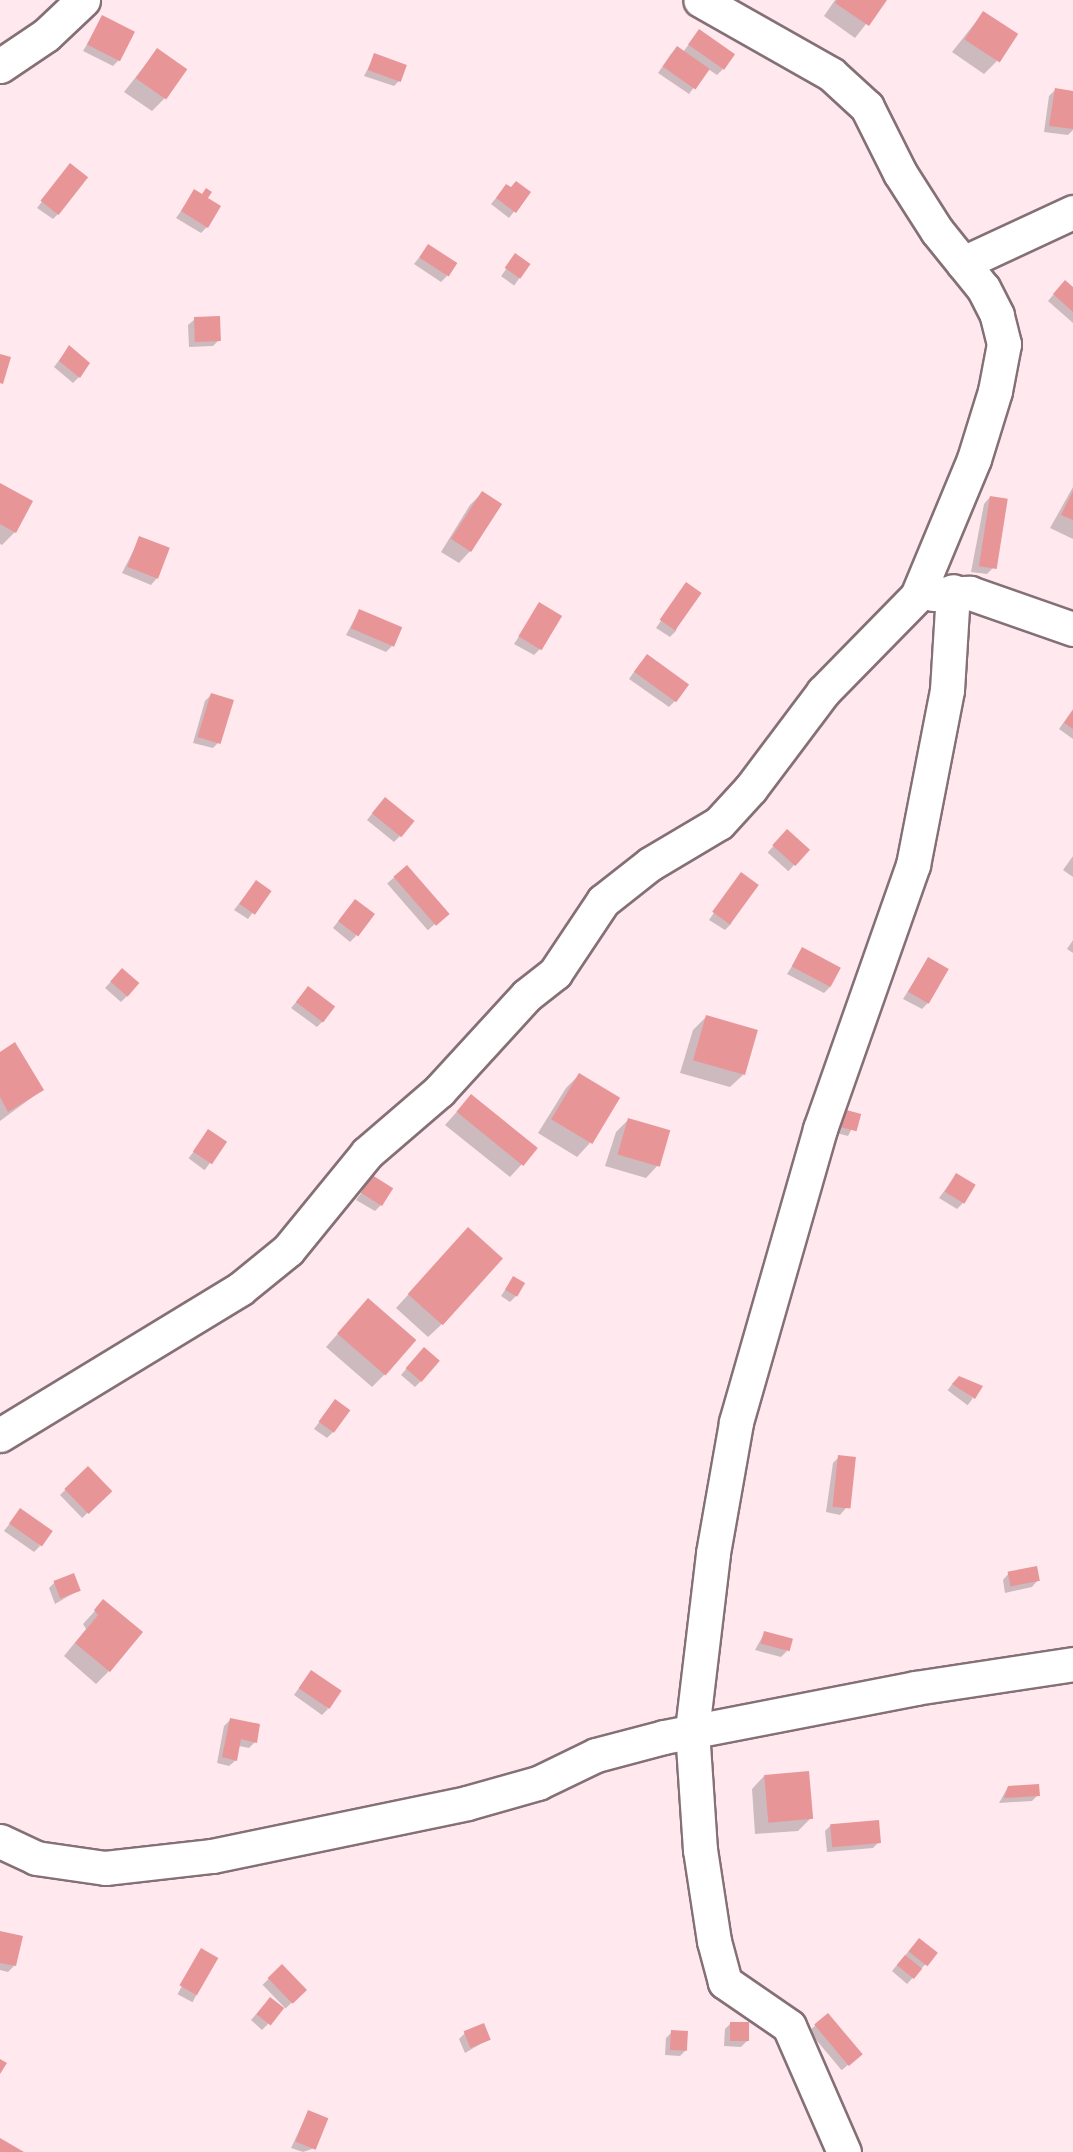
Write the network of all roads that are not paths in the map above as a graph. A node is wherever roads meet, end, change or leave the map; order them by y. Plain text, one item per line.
1 (83, 0) edge
2 (700, 0) edge
3 (0, 66) edge
4 (1073, 212) edge
5 (963, 263) junction
6 (953, 591) junction
7 (916, 596) junction
8 (1073, 629) edge
9 (0, 1435) edge
10 (1073, 1664) edge
11 (692, 1730) junction
12 (0, 1842) edge
13 (844, 2152) edge

1 - 3 street
2 - 5 street
4 - 5 street
5 - 7 street
6 - 7 street
6 - 8 street
6 - 11 street
7 - 9 street
10 - 11 street
11 - 12 street
11 - 13 street

